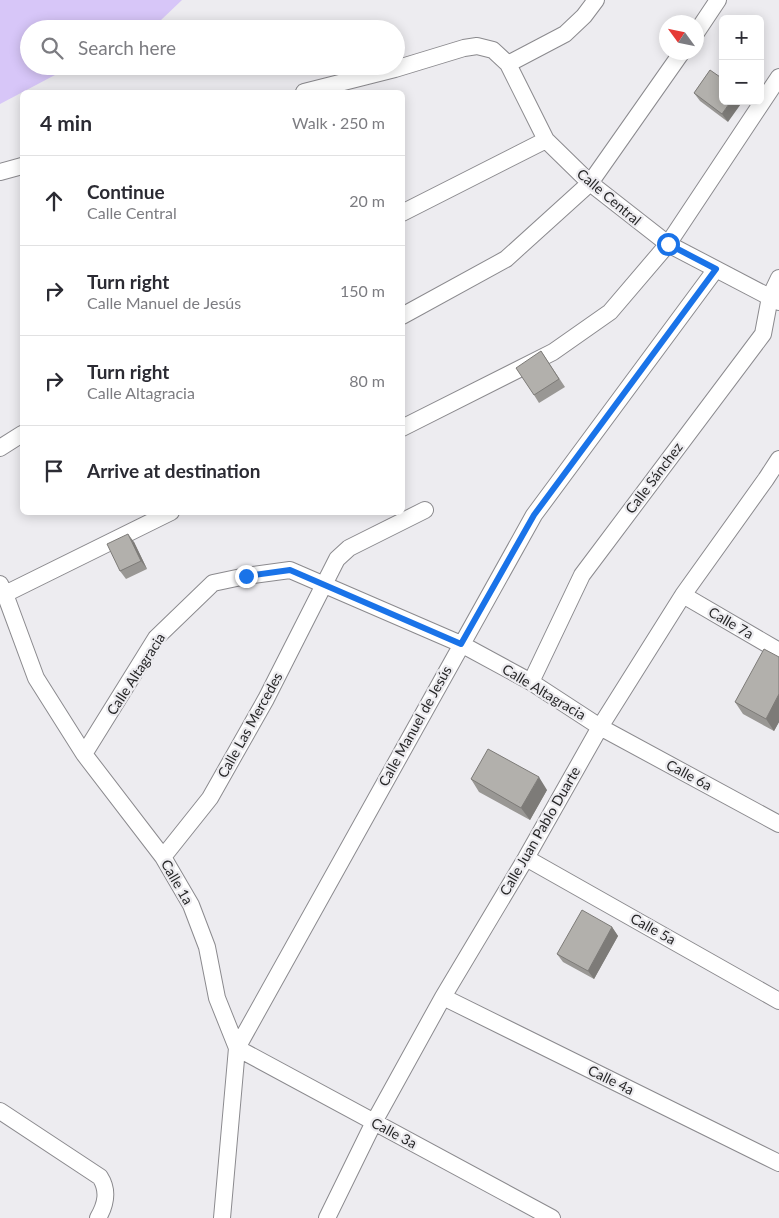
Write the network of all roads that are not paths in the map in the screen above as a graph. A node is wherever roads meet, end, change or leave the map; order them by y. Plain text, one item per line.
1 (596, 0) edge
2 (718, 0) edge
3 (704, 21) edge
4 (676, 60) edge
5 (508, 64) junction
6 (405, 66) edge
7 (371, 75) edge
8 (779, 77) edge
9 (312, 90) edge
10 (546, 140) junction
11 (20, 167) edge
12 (0, 172) edge
13 (590, 183) junction
14 (405, 211) edge
15 (668, 244) junction
16 (716, 269) junction
17 (779, 278) edge
18 (774, 299) edge
19 (405, 314) edge
20 (405, 426) edge
21 (20, 435) edge
22 (0, 448) edge
23 (779, 459) edge
24 (773, 482) edge
25 (425, 510) dead end
26 (164, 515) edge
27 (324, 585) junction
28 (3, 589) edge
29 (683, 595) junction
30 (461, 644) junction
31 (779, 651) edge
32 (531, 682) junction
33 (600, 727) junction
34 (84, 754) junction
35 (779, 824) edge
36 (162, 857) junction
37 (526, 858) junction
38 (444, 996) junction
39 (779, 1000) edge
40 (237, 1048) junction
41 (0, 1111) edge
42 (374, 1122) junction
43 (779, 1163) edge
44 (98, 1218) edge
45 (222, 1218) edge
46 (326, 1218) edge
47 (552, 1218) edge

1 - 5 street
2 - 3 street
4 - 13 street
5 - 6 street
5 - 10 street, Calle Central
7 - 9 street
8 - 15 street
10 - 13 street, Calle Central
10 - 14 street
11 - 12 street
13 - 15 street, Calle Central
13 - 19 street
15 - 16 street, Calle Central
15 - 20 street
16 - 18 street, Calle Central
16 - 30 street, Calle Manuel de Jesús
17 - 18 street, Calle Sánchez
18 - 32 street, Calle Sánchez
21 - 22 street
23 - 24 street, Calle Juan Pablo Duarte
24 - 29 street, Calle Juan Pablo Duarte
25 - 27 street, Calle Las Mercedes
26 - 28 street
27 - 30 street, Calle Altagracia
27 - 34 street, Calle Altagracia
27 - 36 street, Calle Las Mercedes
28 - 34 street, Calle 1a
29 - 31 street, Calle 7a
29 - 33 street, Calle Juan Pablo Duarte
30 - 32 street, Calle Altagracia
30 - 40 street, Calle Manuel de Jesús
32 - 33 street, Calle Altagracia
33 - 35 street, Calle 6a
33 - 37 street, Calle Juan Pablo Duarte
34 - 36 street, Calle 1a
36 - 40 street, Calle 1a
37 - 38 street, Calle Juan Pablo Duarte
37 - 39 street, Calle 5a
38 - 42 street, Calle Juan Pablo Duarte
38 - 43 street, Calle 4a
40 - 42 street, Calle 3a
40 - 45 street, Calle 1a
41 - 44 street
42 - 46 street, Calle Juan Pablo Duarte
42 - 47 street, Calle 3a

